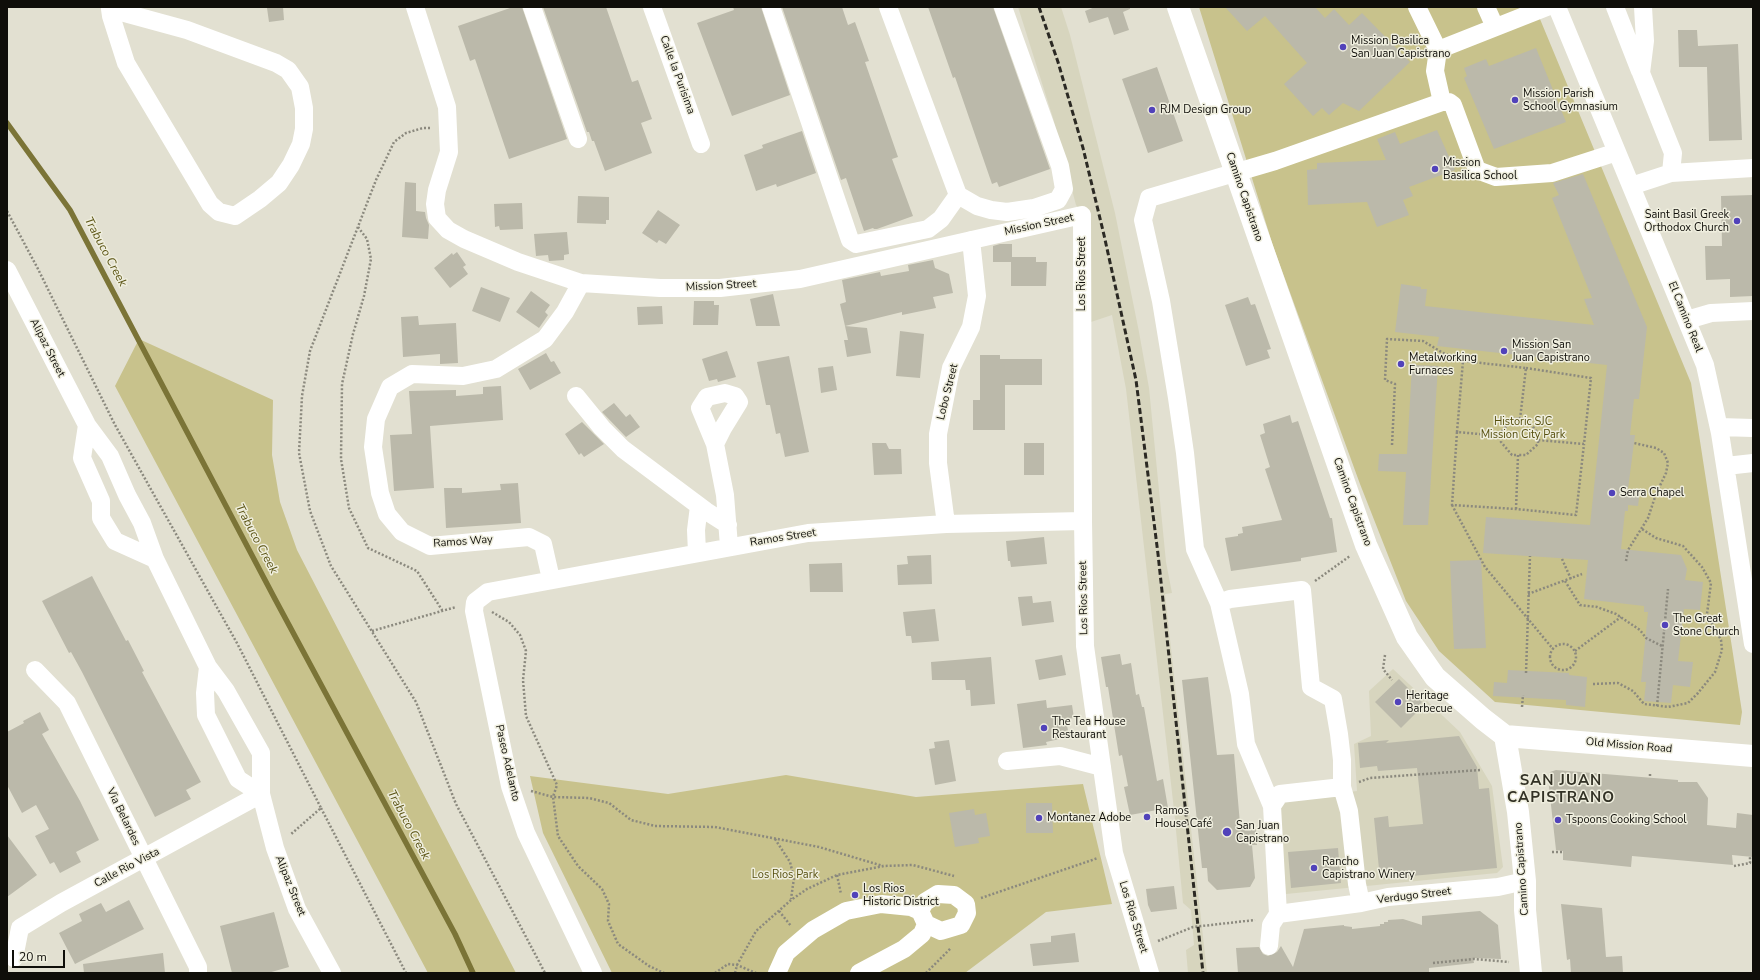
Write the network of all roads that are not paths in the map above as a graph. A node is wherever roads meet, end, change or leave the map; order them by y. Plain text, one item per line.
1 (415, 7) edge
2 (532, 7) edge
3 (652, 7) edge
4 (771, 7) edge
5 (888, 7) edge
6 (1003, 7) edge
7 (1178, 7) edge
8 (1418, 7) edge
9 (1486, 7) edge
10 (1547, 7) edge
11 (1557, 7) edge
12 (1615, 7) edge
13 (1643, 7) edge
14 (110, 8) edge
15 (1495, 28) junction
16 (1438, 50) junction
17 (1641, 74) junction
18 (1442, 102) junction
19 (578, 139) dead end
20 (701, 144) dead end
21 (1617, 152) junction
22 (1753, 168) edge
23 (1235, 172) junction
24 (1671, 173) junction
25 (1631, 186) junction
26 (958, 196) junction
27 (1082, 215) joint
28 (970, 240) junction
29 (7, 270) edge
30 (581, 283) junction
31 (1753, 311) edge
32 (1686, 320) junction
33 (576, 396) dead end
34 (87, 425) junction
35 (1719, 427) junction
36 (1753, 428) edge
37 (715, 444) dead end
38 (1753, 463) edge
39 (1726, 466) junction
40 (699, 506) junction
41 (1083, 521) junction
42 (728, 524) junction
43 (946, 524) junction
44 (730, 546) junction
45 (697, 553) junction
46 (155, 559) junction
47 (1748, 575) edge
48 (551, 579) junction
49 (481, 597) joint
50 (1219, 603) junction
51 (1753, 644) edge
52 (208, 667) junction
53 (35, 670) dead end
54 (1504, 736) junction
55 (1753, 756) edge
56 (1007, 761) dead end
57 (1102, 767) junction
58 (1342, 788) junction
59 (261, 794) junction
60 (1272, 806) junction
61 (144, 858) junction
62 (1525, 881) junction
63 (1361, 903) junction
64 (1278, 914) junction
65 (923, 918) junction
66 (1269, 946) dead end
67 (14, 958) dead end
68 (198, 973) edge
69 (332, 973) edge
70 (593, 973) edge
71 (777, 973) edge
72 (859, 973) edge
73 (1150, 973) edge
74 (1531, 973) edge

1 - 30 street, Mission Street
2 - 19 street
3 - 20 street, Calle la Purisima
4 - 26 street
5 - 26 street
6 - 26 street
7 - 23 main road, Camino Capistrano
8 - 16 street
9 - 15 street
10 - 15 street
11 - 21 street, El Camino Real
12 - 17 street
13 - 17 street
14 - 14 street
15 - 16 street
16 - 18 street
17 - 24 street
18 - 21 street
18 - 23 street
21 - 25 street, El Camino Real
22 - 24 street
23 - 50 street
23 - 54 main road, Camino Capistrano
24 - 25 street
25 - 32 street, El Camino Real
27 - 28 street, Mission Street
27 - 41 street, Los Rios Street
28 - 30 street, Mission Street
28 - 43 street, Lobo Street
29 - 34 street, Alipaz Street
30 - 48 street, Ramos Way
31 - 32 street
32 - 35 street, El Camino Real
33 - 40 street
34 - 46 street, Alipaz Street
34 - 46 street
35 - 36 street
35 - 39 street, El Camino Real
37 - 42 street
38 - 39 street
39 - 47 street, El Camino Real
40 - 42 street
40 - 45 street
41 - 43 street, Ramos Street
41 - 57 street, Los Rios Street
42 - 44 street
43 - 44 street, Ramos Street
44 - 45 street, Ramos Street
45 - 48 street, Ramos Street
46 - 52 street, Alipaz Street
47 - 51 street, El Camino Real
48 - 49 street, Ramos Street
49 - 70 street, Paseo Adelanto
50 - 58 street
50 - 60 street
52 - 59 street, Alipaz Street
52 - 59 street
53 - 61 street, Via Belardes
54 - 55 main road, Old Mission Road
54 - 62 main road, Camino Capistrano
56 - 57 street
57 - 73 street, Los Rios Street
58 - 60 street
58 - 63 street
59 - 61 street, Calle Rio Vista
59 - 69 street, Alipaz Street
60 - 64 street
61 - 67 street, Calle Rio Vista
61 - 68 street, Via Belardes
62 - 63 street, Verdugo Street
62 - 74 main road, Camino Capistrano
63 - 64 street, Verdugo Street
64 - 66 street
65 - 65 street
65 - 71 street
65 - 72 street

